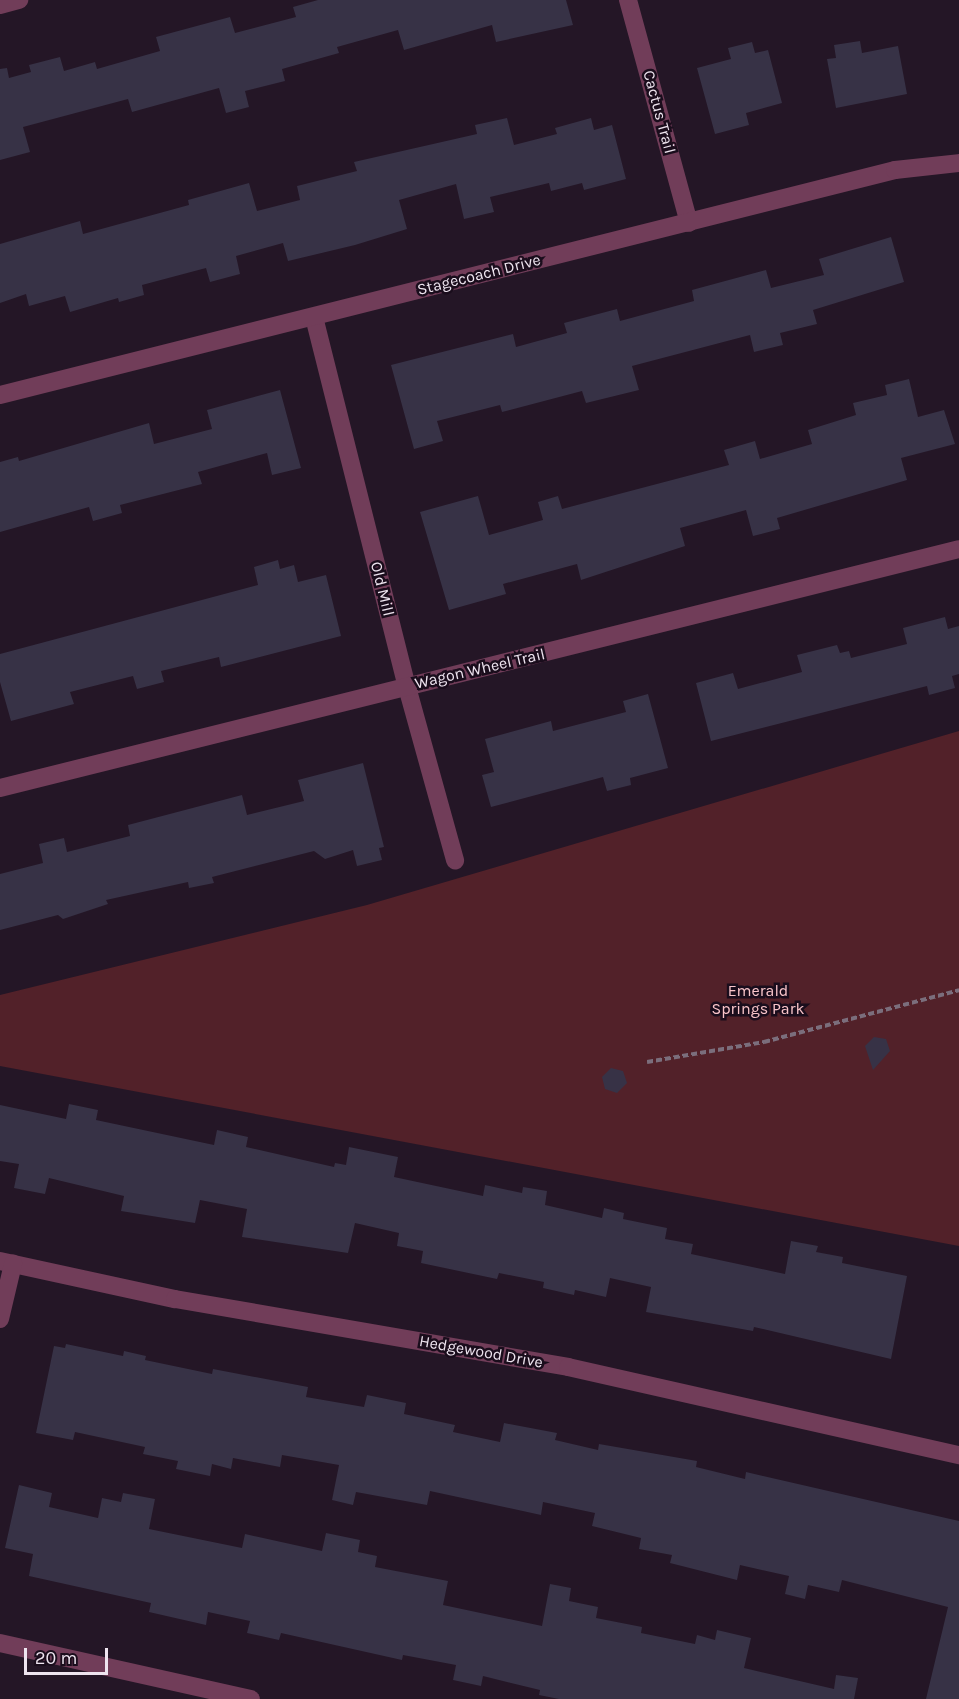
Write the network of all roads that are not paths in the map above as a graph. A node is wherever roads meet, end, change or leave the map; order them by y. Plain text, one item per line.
1 (628, 0) edge
2 (959, 164) edge
3 (689, 223) junction
4 (314, 317) junction
5 (0, 395) edge
6 (959, 549) edge
7 (407, 687) junction
8 (0, 788) edge
9 (455, 860) dead end
10 (7, 1263) edge
11 (0, 1319) edge
12 (959, 1455) edge
13 (0, 1643) edge
14 (251, 1699) edge

1 - 3 street, Cactus Trail
2 - 3 street, Stagecoach Drive
3 - 4 street, Stagecoach Drive
4 - 5 street, Stagecoach Drive
4 - 7 street, Old Mill
6 - 7 street, Wagon Wheel Trail
7 - 8 street, Wagon Wheel Trail
7 - 9 street, Old Mill
10 - 11 street
10 - 12 street, Hedgewood Drive
13 - 14 street

